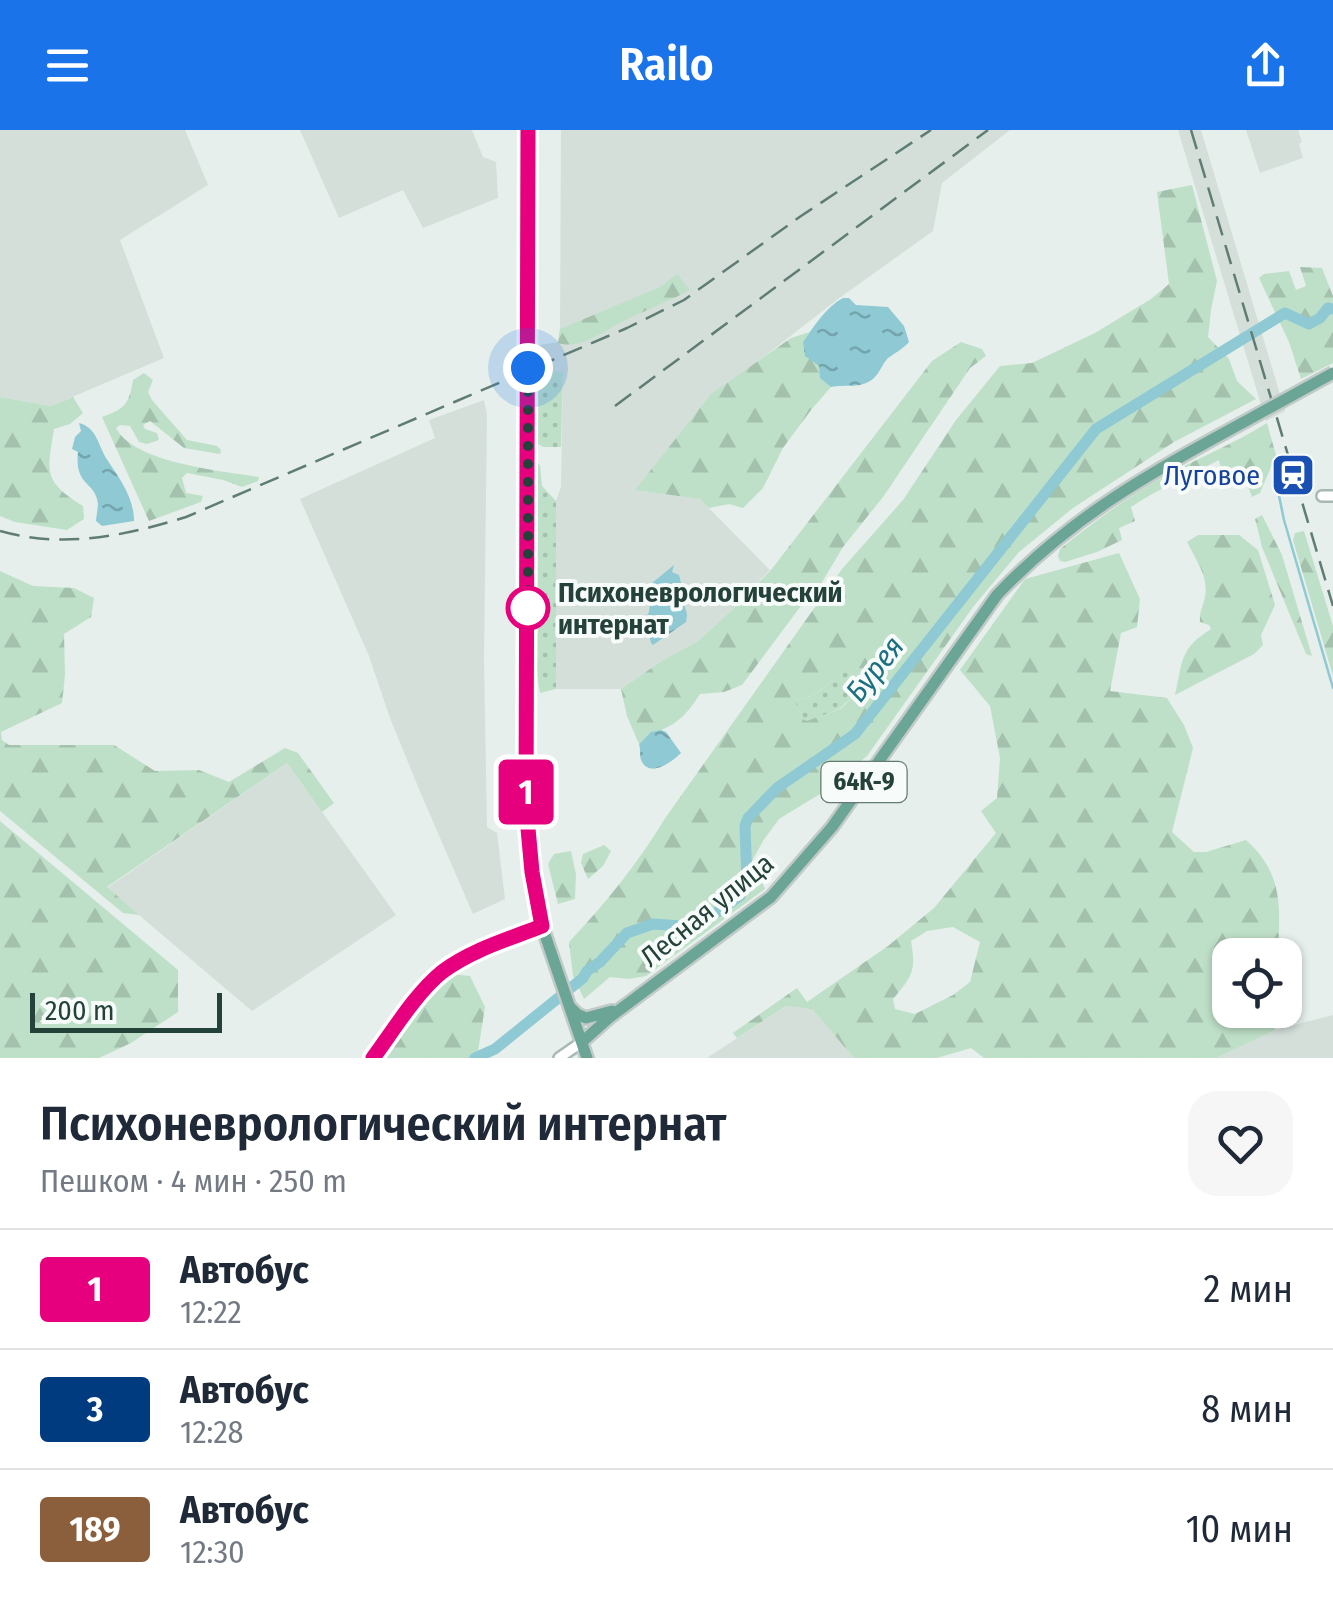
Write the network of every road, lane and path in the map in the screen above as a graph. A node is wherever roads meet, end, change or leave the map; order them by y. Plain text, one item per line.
1 (528, 130) edge
2 (1333, 373) edge
3 (542, 926) junction
4 (568, 1004) junction
5 (625, 1006) junction
6 (608, 1019) junction
7 (582, 1042) junction
8 (372, 1058) edge
9 (559, 1058) edge
10 (590, 1058) edge

1 - 3 main road
2 - 5 main road, Лесная улица / 64К-9, bridge
3 - 4 main road
3 - 8 street
4 - 5 main road
4 - 7 main road
5 - 6 main road, Лесная улица / 64К-9
6 - 7 main road, Лесная улица / 64К-9
6 - 10 main road
7 - 9 street
7 - 10 main road

